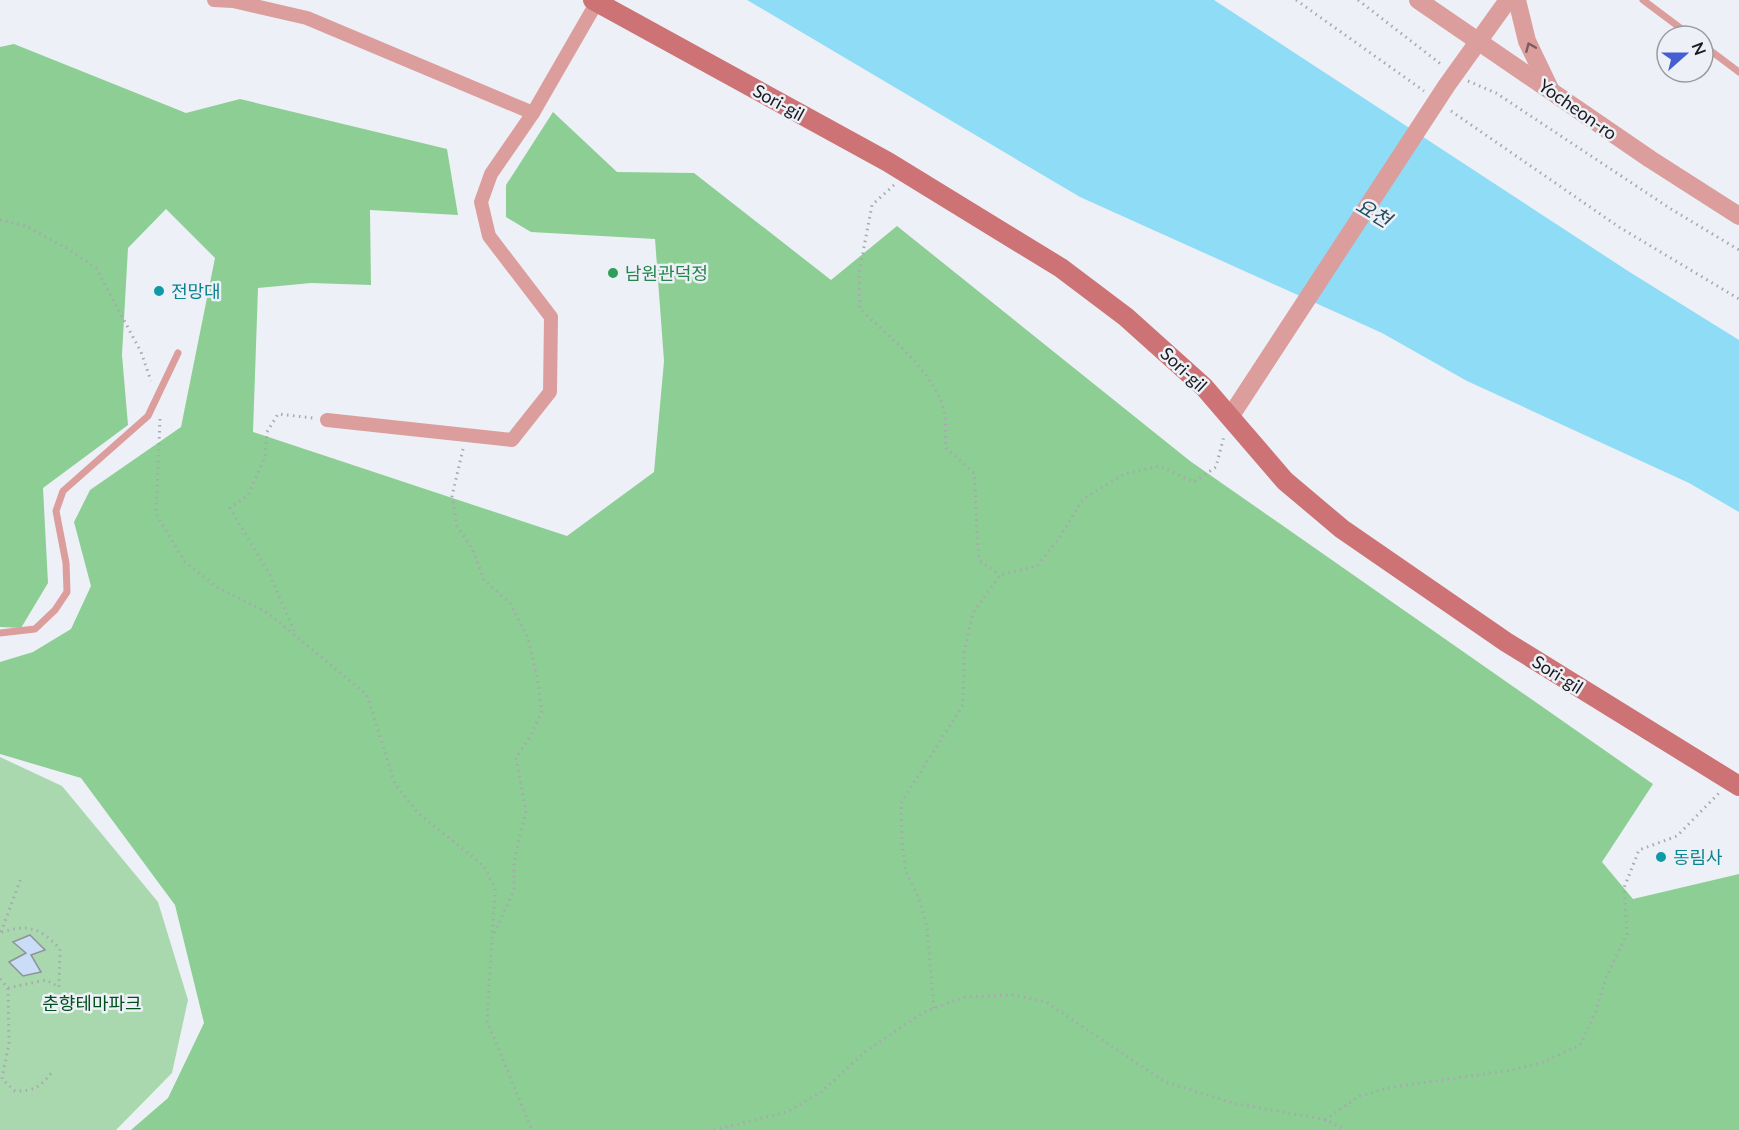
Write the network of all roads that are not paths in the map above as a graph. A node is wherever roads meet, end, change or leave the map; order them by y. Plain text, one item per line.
1 (214, 0) edge
2 (1418, 0) edge
3 (1509, 0) edge
4 (1517, 0) edge
5 (1643, 0) edge
6 (233, 1) edge
7 (595, 1) edge
8 (1675, 24) edge
9 (1479, 40) junction
10 (1715, 54) edge
11 (1739, 72) edge
12 (1550, 91) junction
13 (533, 113) junction
14 (1739, 216) edge
15 (178, 353) dead end
16 (1230, 417) junction
17 (327, 420) road end
18 (0, 633) edge
19 (1735, 783) edge

1 - 6 street
2 - 9 street, Yocheon-ro
3 - 9 street
12 -> 4 street
5 - 8 lane
6 - 13 street
7 - 13 street
7 - 16 main road, Sori-gil
9 - 12 street, Yocheon-ro
9 - 16 street
10 - 11 lane
12 - 14 street, Yocheon-ro
13 - 17 street
15 - 18 lane
16 - 19 main road, Sori-gil

